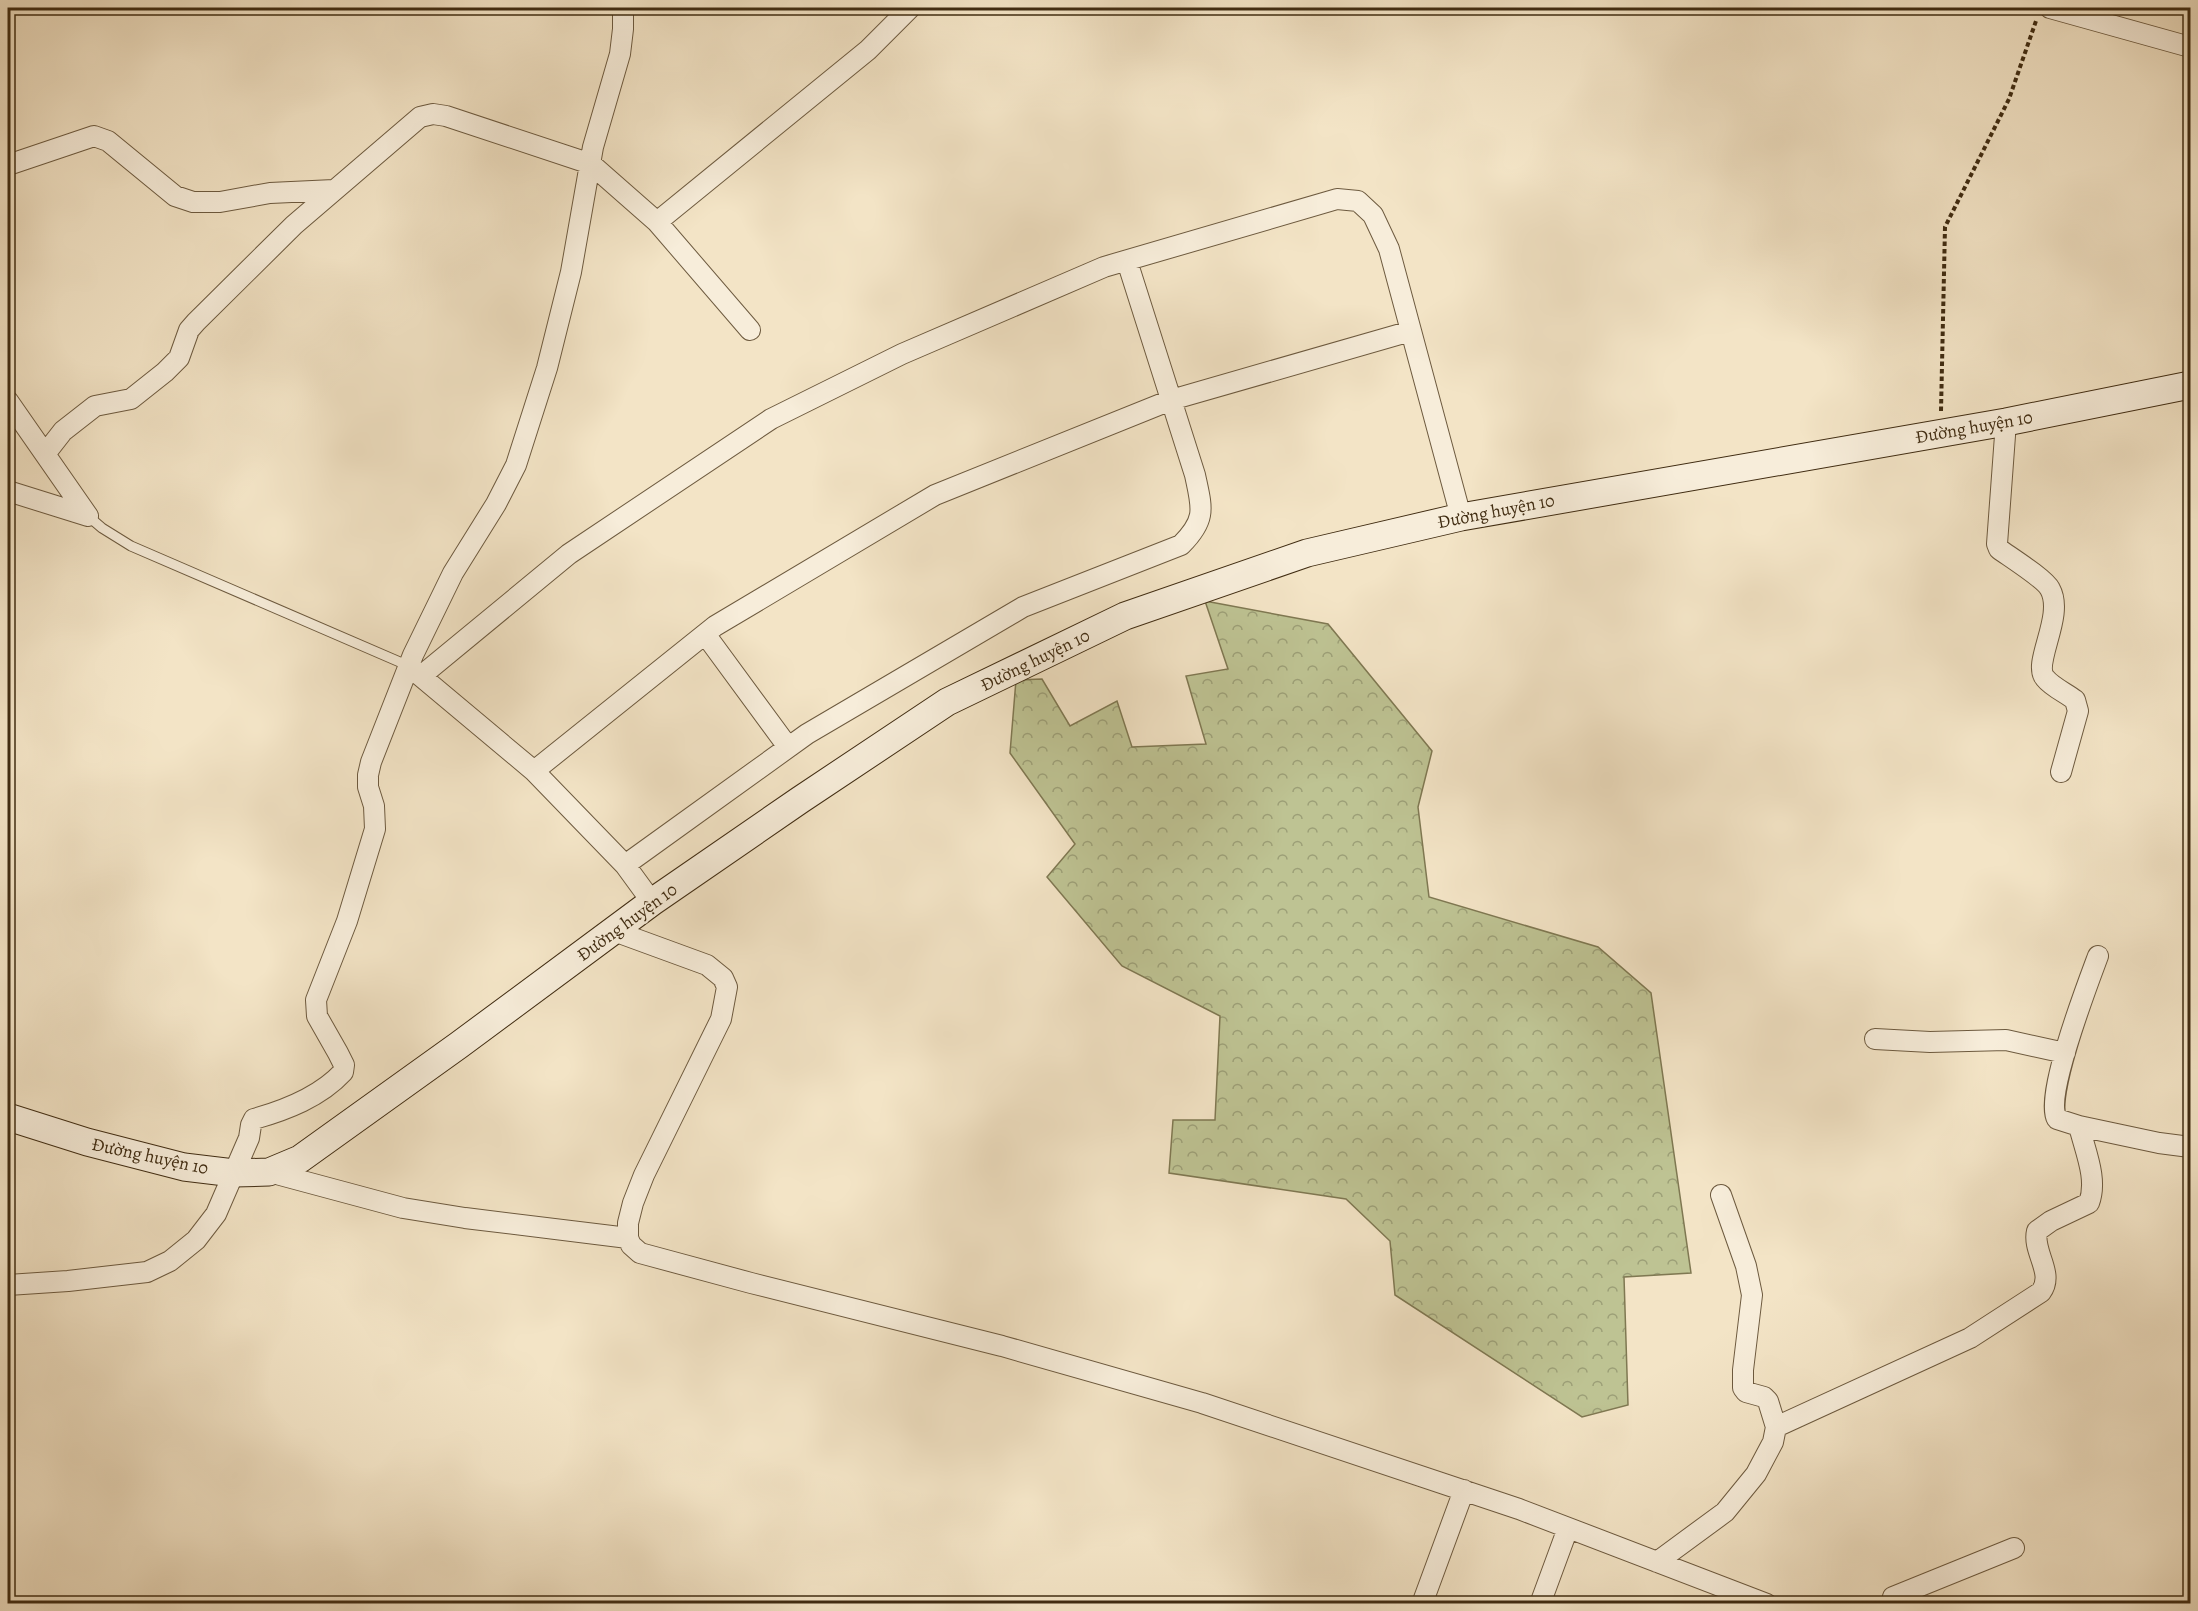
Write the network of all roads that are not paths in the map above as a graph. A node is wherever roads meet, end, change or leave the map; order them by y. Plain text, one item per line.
1 (623, 8) edge
2 (910, 8) edge
3 (2044, 13) edge
4 (2190, 47) edge
5 (591, 164) junction
6 (8, 165) edge
7 (334, 190) junction
8 (657, 222) junction
9 (1127, 261) junction
10 (750, 330) dead end
11 (1411, 331) junction
12 (2190, 385) edge
13 (1171, 399) junction
14 (8, 401) edge
15 (2006, 422) junction
16 (45, 454) junction
17 (8, 491) edge
18 (88, 516) junction
19 (1461, 517) junction
20 (705, 634) junction
21 (415, 671) junction
22 (788, 747) junction
23 (534, 771) junction
24 (2061, 772) dead end
25 (625, 865) junction
26 (652, 902) junction
27 (614, 931) junction
28 (2098, 956) dead end
29 (1875, 1039) dead end
30 (2065, 1053) junction
31 (8, 1117) edge
32 (2079, 1126) junction
33 (2190, 1147) edge
34 (269, 1172) junction
35 (234, 1173) junction
36 (1721, 1195) dead end
37 (628, 1238) junction
38 (8, 1285) edge
39 (1776, 1427) junction
40 (1464, 1490) junction
41 (1568, 1528) junction
42 (2014, 1548) dead end
43 (1657, 1562) junction
44 (1422, 1604) edge
45 (1540, 1604) edge
46 (1767, 1604) edge
47 (1891, 1604) edge

1 - 5 street
2 - 8 street
3 - 4 street
5 - 7 street
5 - 8 street
5 - 21 street
6 - 7 street
7 - 16 street
8 - 10 street
9 - 11 street
9 - 13 street
9 - 21 street
11 - 13 street
11 - 19 street
12 - 15 street, Đường huyện 10
13 - 20 street
13 - 22 street
14 - 16 street
15 - 19 street, Đường huyện 10
15 - 24 street
16 - 18 street
17 - 18 street
18 - 21 lane
19 - 26 street, Đường huyện 10
20 - 22 street
20 - 23 street
21 - 23 street
21 - 35 street
22 - 25 street
23 - 25 street
25 - 26 street
26 - 27 street, Đường huyện 10
27 - 34 street, Đường huyện 10
27 - 37 street
28 - 30 street
29 - 30 street
30 - 32 street
31 - 35 street, Đường huyện 10
32 - 33 street
32 - 39 street
34 - 35 street, Đường huyện 10
34 - 37 street
35 - 38 street
36 - 39 street
37 - 40 street
39 - 43 street
40 - 41 street
40 - 44 street
41 - 43 street
41 - 45 street
42 - 47 street
43 - 46 street

